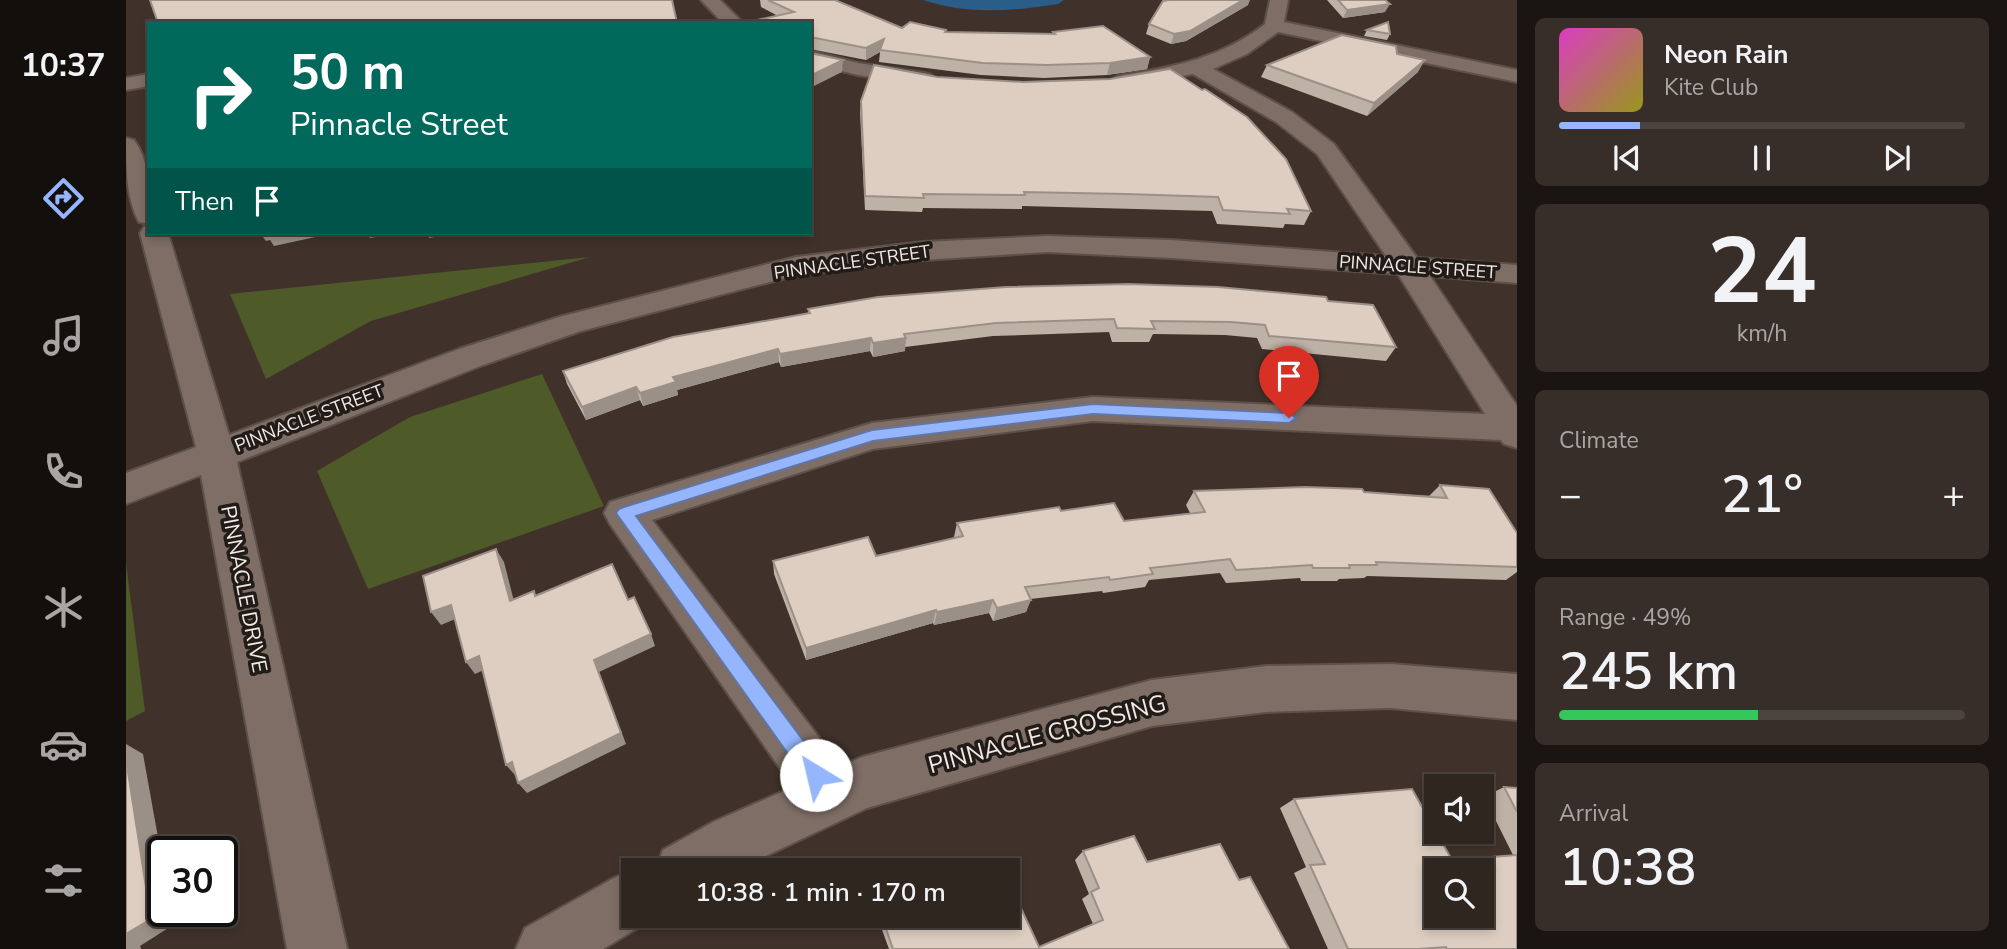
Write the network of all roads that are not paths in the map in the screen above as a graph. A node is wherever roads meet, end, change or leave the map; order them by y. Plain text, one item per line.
1 (710, 0) edge
2 (1279, 0) edge
3 (726, 21) edge
4 (1274, 26) junction
5 (812, 58) edge
6 (1197, 68) junction
7 (1517, 76) edge
8 (147, 80) edge
9 (946, 81) edge
10 (1099, 83) edge
11 (126, 84) edge
12 (126, 145) edge
13 (147, 210) edge
14 (154, 235) edge
15 (1408, 266) junction
16 (1517, 274) edge
17 (1515, 430) edge
18 (216, 453) junction
19 (126, 489) edge
20 (1517, 697) edge
21 (832, 797) junction
22 (703, 858) edge
23 (621, 906) edge
24 (317, 949) edge
25 (547, 949) edge

1 - 3 street
2 - 4 street
4 - 6 street
4 - 7 street
5 - 9 street
6 - 10 street
6 - 15 street
8 - 11 street
12 - 13 street, PINNACLE DRIVE
14 - 18 street, PINNACLE DRIVE
15 - 16 street, PINNACLE STREET
15 - 17 street
15 - 18 street, PINNACLE STREET
17 - 21 street
18 - 19 street, PINNACLE STREET
18 - 24 street, PINNACLE DRIVE
20 - 21 street, PINNACLE CROSSING
21 - 22 street, PINNACLE CROSSING
23 - 25 street

